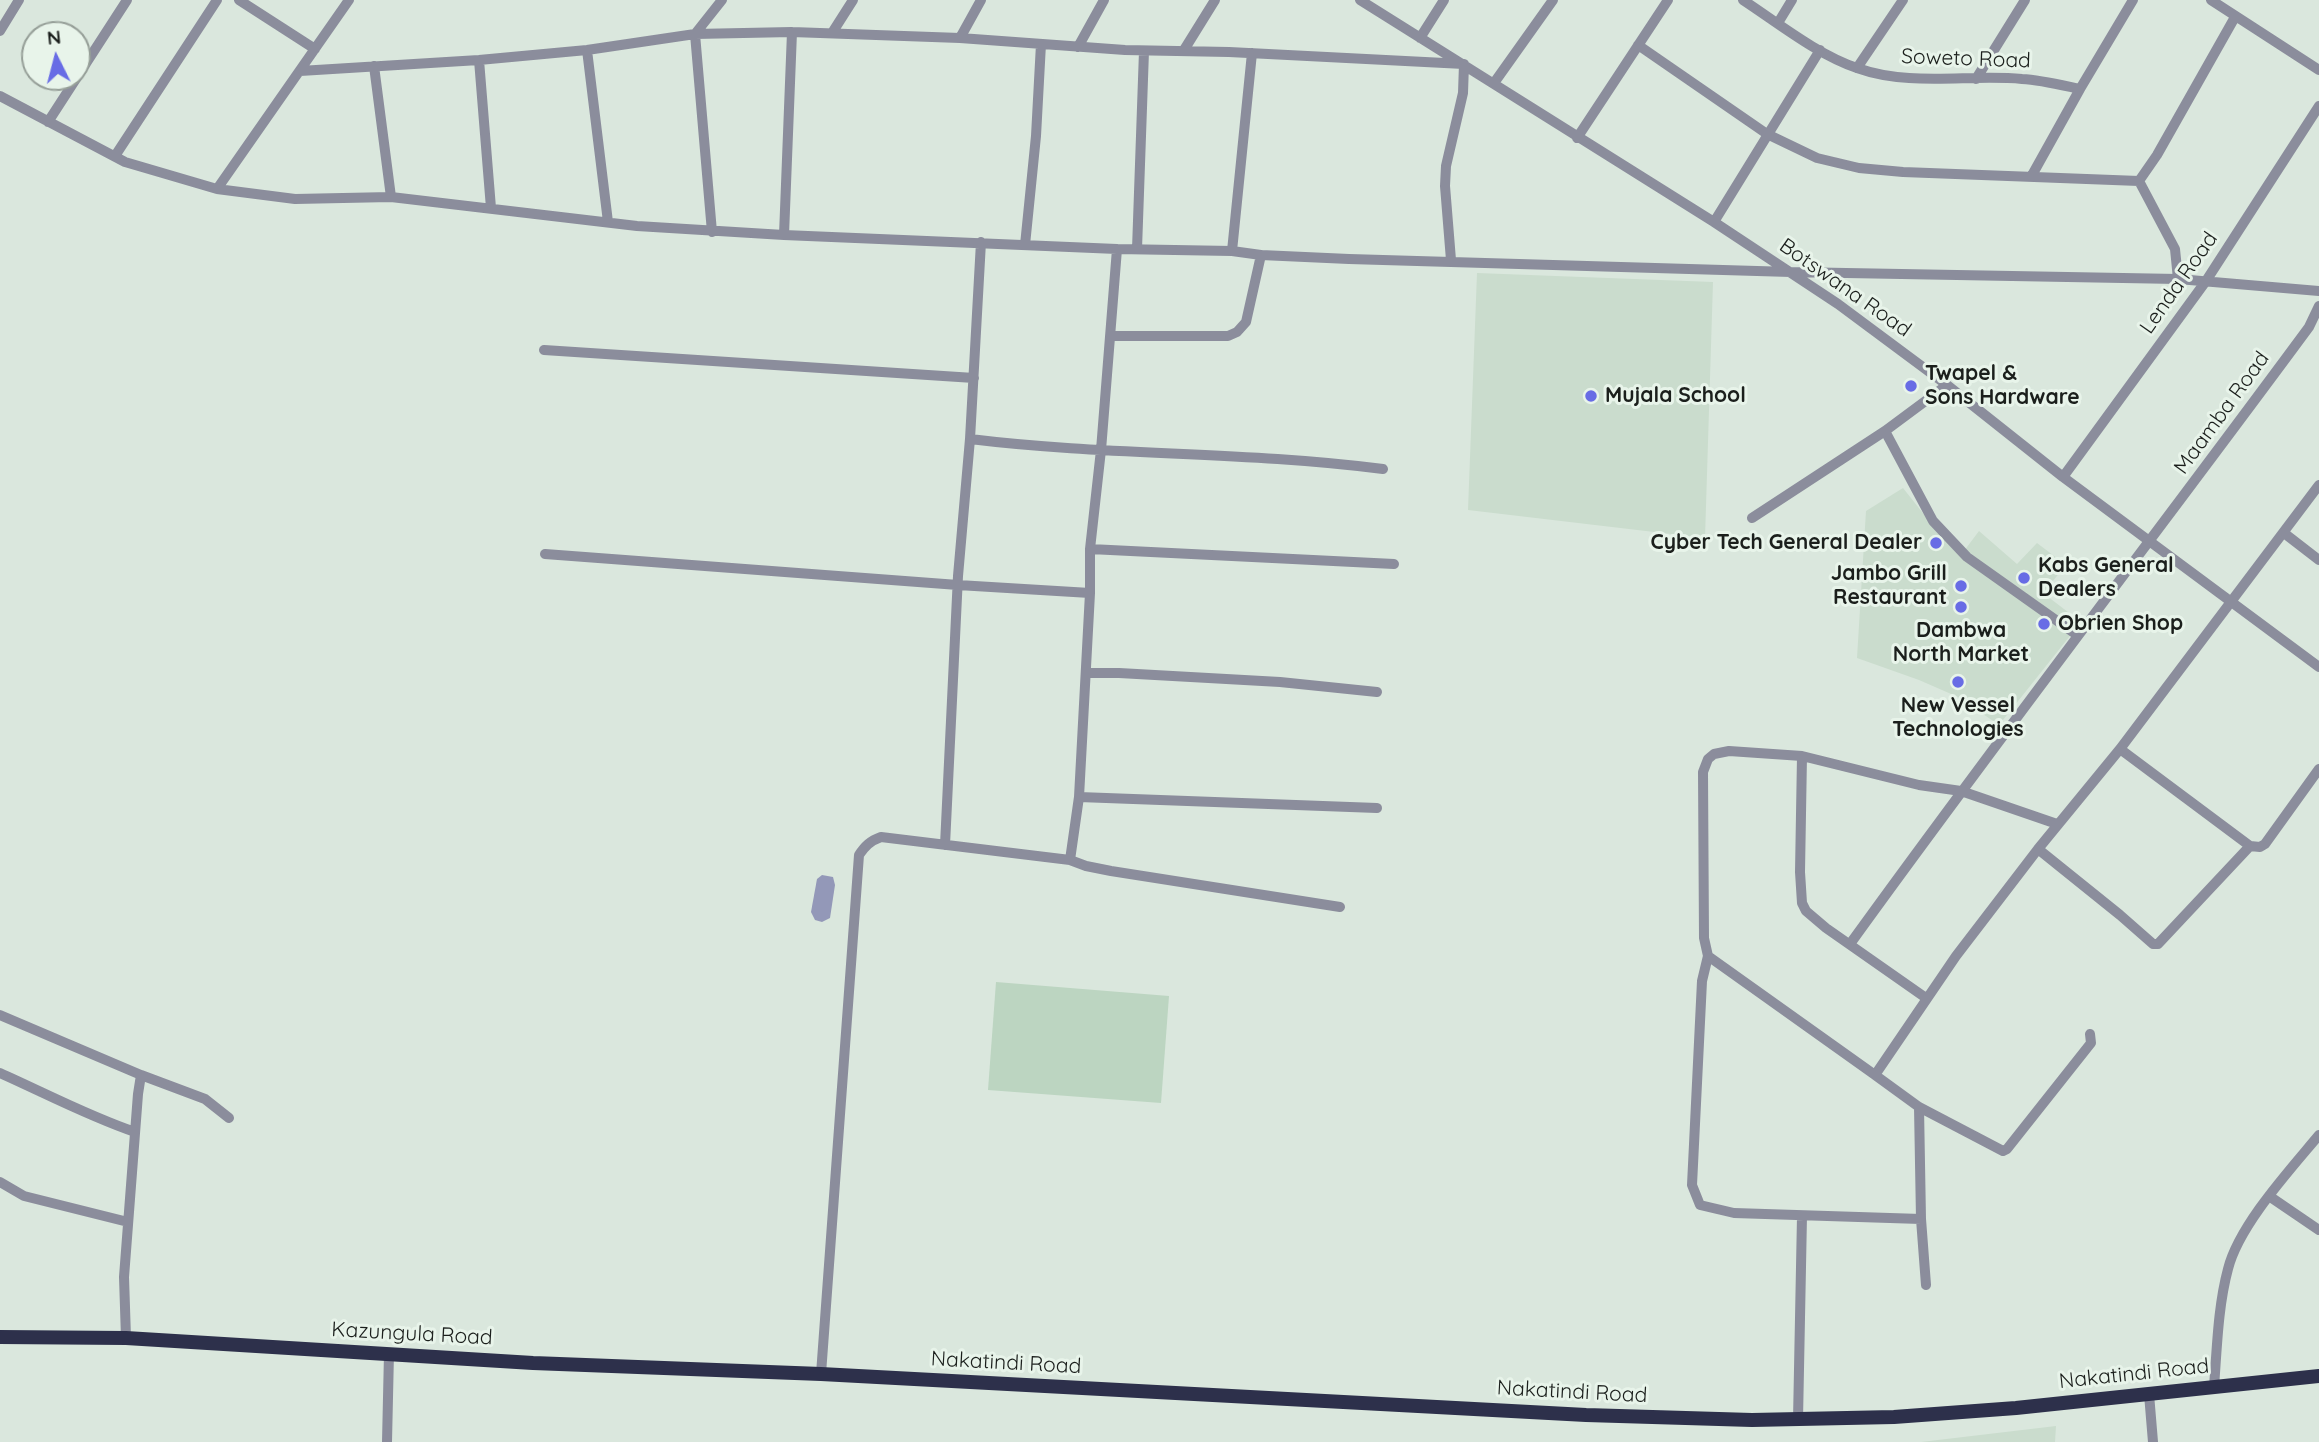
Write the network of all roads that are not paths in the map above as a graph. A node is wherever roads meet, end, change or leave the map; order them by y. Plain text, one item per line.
1 (19, 0) edge
2 (127, 0) edge
3 (217, 0) edge
4 (239, 0) edge
5 (349, 0) edge
6 (722, 0) edge
7 (853, 0) edge
8 (981, 0) edge
9 (1104, 0) edge
10 (1215, 0) edge
11 (1360, 0) edge
12 (1444, 0) edge
13 (1553, 0) edge
14 (1668, 0) edge
15 (1743, 0) edge
16 (1792, 0) edge
17 (1903, 0) edge
18 (2025, 0) edge
19 (2133, 0) edge
20 (2211, 0) edge
21 (2235, 17) junction
22 (1778, 23) junction
23 (0, 31) edge
24 (792, 32) junction
25 (832, 33) junction
26 (695, 34) junction
27 (960, 38) junction
28 (1420, 38) junction
29 (1041, 44) junction
30 (1637, 45) junction
31 (1078, 47) junction
32 (315, 49) junction
33 (587, 50) junction
34 (1184, 50) junction
35 (1820, 50) junction
36 (1143, 51) junction
37 (1252, 54) junction
38 (479, 60) junction
39 (1464, 64) junction
40 (374, 66) junction
41 (1857, 68) junction
42 (2319, 70) edge
43 (300, 71) junction
44 (1976, 79) junction
45 (1494, 83) junction
46 (2080, 89) junction
47 (0, 96) edge
48 (2319, 106) edge
49 (48, 122) junction
50 (1767, 134) junction
51 (1577, 138) junction
52 (114, 156) junction
53 (2031, 177) junction
54 (2139, 181) junction
55 (217, 189) junction
56 (391, 197) junction
57 (491, 208) junction
58 (608, 222) junction
59 (1714, 222) junction
60 (712, 232) junction
61 (783, 235) junction
62 (981, 242) junction
63 (1025, 244) junction
64 (1117, 249) junction
65 (1137, 249) junction
66 (1232, 251) junction
67 (1261, 255) junction
68 (1451, 260) junction
69 (1791, 272) junction
70 (2179, 279) junction
71 (2206, 281) junction
72 (2319, 291) edge
73 (2319, 306) edge
74 (2309, 327) junction
75 (2319, 334) edge
76 (1110, 336) junction
77 (544, 350) dead end
78 (974, 378) junction
79 (1947, 385) junction
80 (1885, 431) junction
81 (970, 439) junction
82 (1101, 450) junction
83 (1383, 469) dead end
84 (2063, 477) junction
85 (2319, 485) edge
86 (1752, 518) dead end
87 (2284, 533) junction
88 (2151, 540) junction
89 (1090, 549) junction
90 (545, 554) dead end
91 (2319, 560) edge
92 (1394, 564) dead end
93 (958, 585) junction
94 (1090, 593) junction
95 (2231, 600) junction
96 (2077, 635) junction
97 (2319, 667) edge
98 (1086, 673) junction
99 (1377, 692) dead end
100 (2120, 749) junction
101 (1802, 756) junction
102 (2319, 769) edge
103 (1961, 791) junction
104 (1079, 797) junction
105 (1377, 808) dead end
106 (2057, 824) junction
107 (945, 845) junction
108 (2250, 846) junction
109 (2038, 849) junction
110 (1070, 860) junction
111 (1340, 907) dead end
112 (1850, 944) junction
113 (1708, 956) junction
114 (1926, 998) junction
115 (0, 1015) edge
116 (2090, 1034) dead end
117 (0, 1073) edge
118 (141, 1075) junction
119 (1875, 1075) junction
120 (1919, 1107) junction
121 (229, 1118) dead end
122 (135, 1132) junction
123 (2319, 1136) edge
124 (0, 1182) edge
125 (2269, 1196) junction
126 (1802, 1216) junction
127 (1921, 1219) junction
128 (128, 1222) junction
129 (2319, 1230) edge
130 (1926, 1285) dead end
131 (0, 1337) edge
132 (126, 1338) junction
133 (389, 1353) junction
134 (821, 1374) junction
135 (2319, 1376) edge
136 (2214, 1387) junction
137 (2149, 1395) junction
138 (1798, 1420) junction
139 (387, 1442) edge
140 (2153, 1442) edge

1 - 23 street
2 - 49 street
3 - 52 street
4 - 32 street
5 - 32 street
6 - 26 street
7 - 25 street
8 - 27 street
9 - 31 street
10 - 34 street
11 - 28 street, Botswana Road
12 - 28 street
13 - 45 street
14 - 30 street
15 - 22 street, Soweto Road
16 - 22 street
17 - 41 street
18 - 44 street
19 - 46 street
20 - 21 street
21 - 42 street
21 - 54 street
22 - 35 street, Soweto Road
24 - 25 street
24 - 26 street
24 - 61 street
25 - 27 street
26 - 33 street
26 - 60 street
27 - 29 street
28 - 39 street, Botswana Road
29 - 31 street
29 - 63 street
30 - 50 street
30 - 51 street
31 - 36 street
32 - 43 street
33 - 38 street
33 - 58 street
34 - 36 street
34 - 37 street
35 - 41 street, Soweto Road
35 - 50 street
36 - 65 street
37 - 39 street
37 - 66 street
38 - 40 street
38 - 57 street
39 - 45 street, Botswana Road
39 - 68 street
40 - 43 street
40 - 56 street
41 - 44 street, Soweto Road
43 - 55 street
44 - 46 street, Soweto Road
45 - 51 street, Botswana Road
46 - 53 street
47 - 49 street
48 - 71 street, Lenda Road
49 - 52 street
50 - 53 street
50 - 59 street
51 - 59 street, Botswana Road
52 - 55 street
53 - 54 street
54 - 70 street
55 - 56 street
56 - 57 street
57 - 58 street
58 - 60 street
59 - 69 street, Botswana Road
60 - 61 street
61 - 62 street
62 - 63 street
62 - 78 street
63 - 64 street
64 - 65 street
64 - 76 street
65 - 66 street
66 - 67 street
67 - 68 street
67 - 76 street
68 - 69 street
69 - 70 street
69 - 79 street, Botswana Road
70 - 71 street
71 - 72 street
71 - 84 street, Lenda Road
73 - 74 street, Maamba Road
74 - 75 street
74 - 88 street, Maamba Road
76 - 82 street
77 - 78 street
78 - 81 street
79 - 80 street
79 - 84 street, Botswana Road
80 - 86 street
80 - 96 street
81 - 82 street
81 - 93 street
82 - 83 street
82 - 89 street
84 - 88 street, Botswana Road
85 - 87 street
87 - 91 street
87 - 95 street
88 - 95 street, Botswana Road
88 - 96 street, Maamba Road
89 - 92 street
89 - 94 street
90 - 93 street
93 - 94 street
93 - 107 street
94 - 98 street
95 - 97 street, Botswana Road
95 - 100 street
96 - 103 street, Maamba Road
98 - 99 street
98 - 104 street
100 - 106 street
100 - 108 street
101 - 103 street
101 - 112 street
101 - 113 street
102 - 108 street
103 - 106 street
103 - 112 street, Maamba Road
104 - 105 street
104 - 110 street
106 - 109 street
107 - 110 street
107 - 134 street
108 - 109 street
109 - 114 street
110 - 111 street
112 - 114 street
113 - 119 street
113 - 126 street
114 - 119 street
115 - 118 street
116 - 120 street
117 - 122 street
118 - 121 street
118 - 122 street
119 - 120 street
120 - 127 street
122 - 128 street
123 - 125 street
124 - 128 street
125 - 129 street
125 - 136 street
126 - 127 street
126 - 138 street
127 - 130 street
128 - 132 street
131 - 132 highway, Kazungula Road
132 - 133 highway, Kazungula Road
133 - 134 highway, Kazungula Road
133 - 139 street
134 - 138 highway, Nakatindi Road
135 - 136 highway, Nakatindi Road
136 - 137 highway, Nakatindi Road
137 - 138 highway, Nakatindi Road
137 - 140 street

